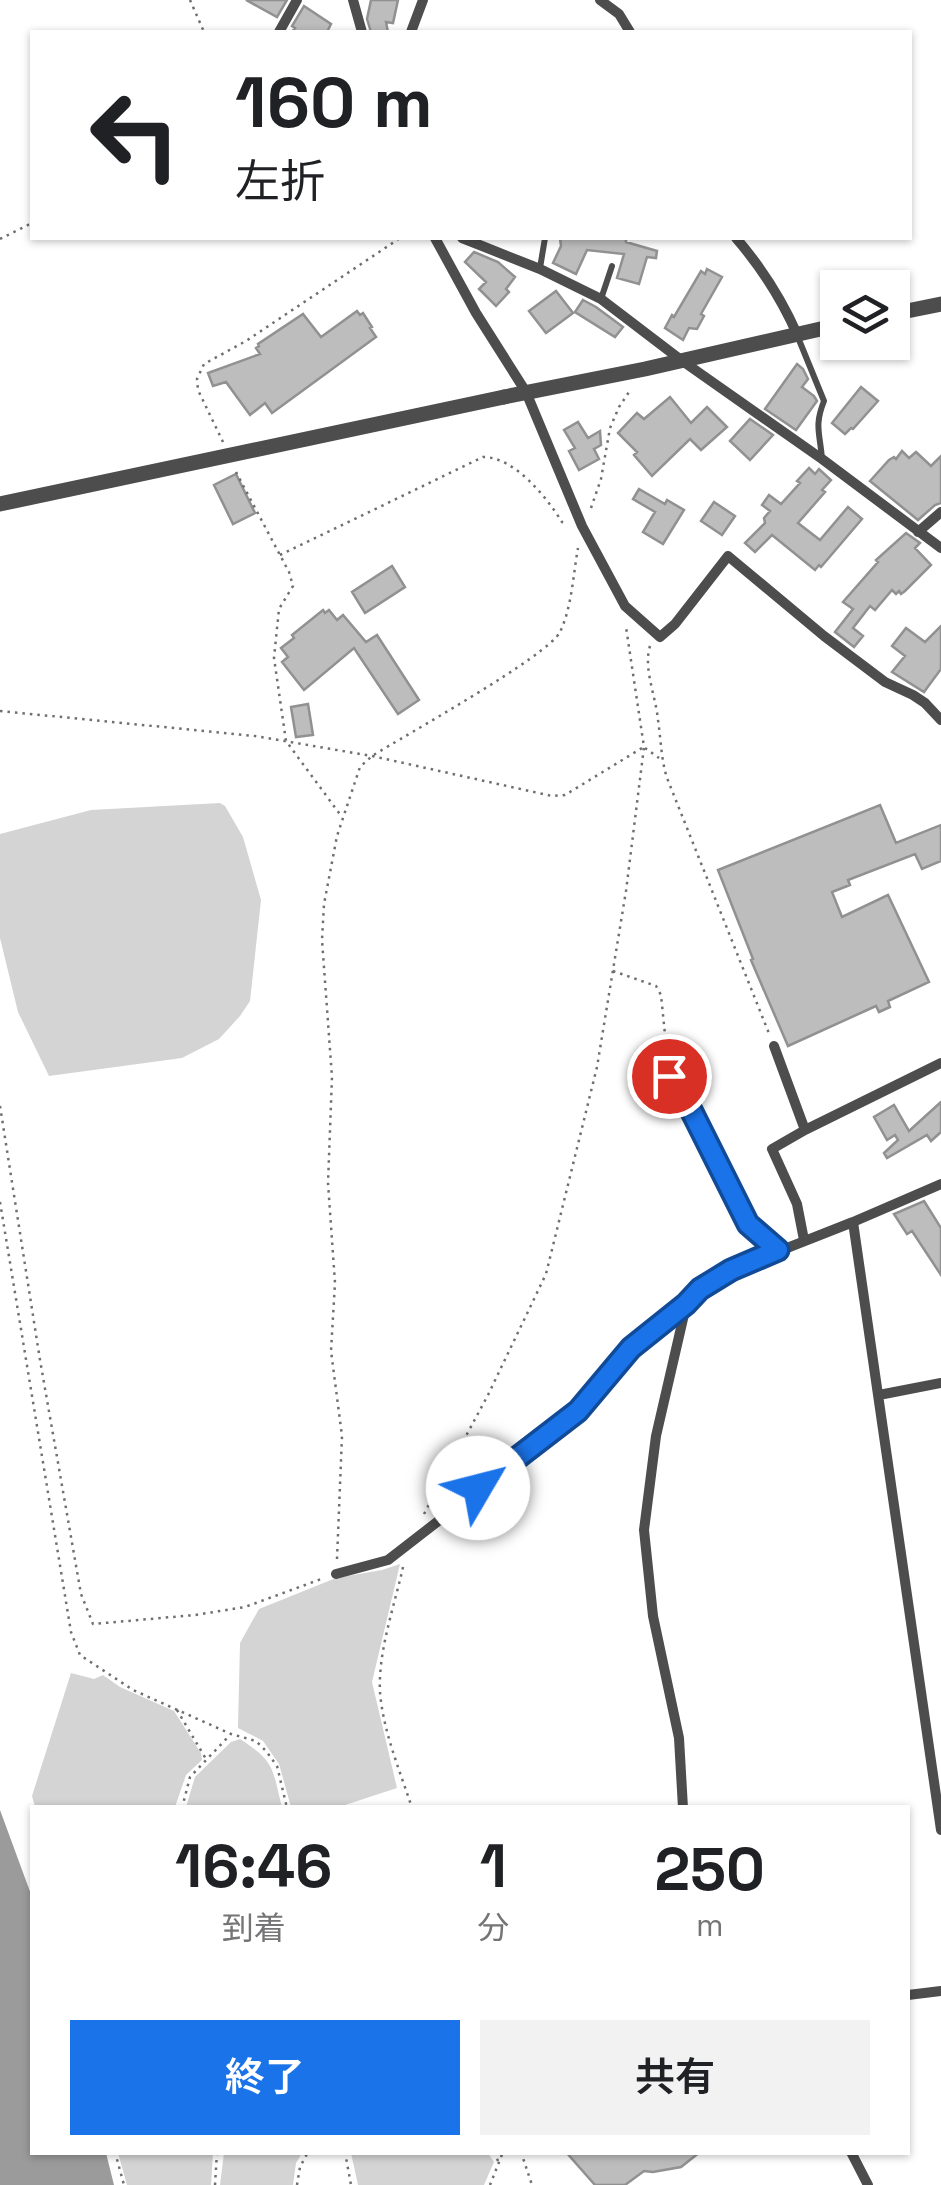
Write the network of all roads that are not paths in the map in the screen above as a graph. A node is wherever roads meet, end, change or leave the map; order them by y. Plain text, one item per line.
1 (296, 0) edge
2 (353, 0) edge
3 (422, 0) edge
4 (600, 0) edge
5 (280, 30) edge
6 (361, 30) edge
7 (412, 30) edge
8 (629, 30) edge
9 (436, 240) edge
10 (467, 240) edge
11 (545, 240) edge
12 (738, 240) edge
13 (612, 266) dead end
14 (540, 270) junction
15 (601, 299) junction
16 (941, 304) edge
17 (910, 310) edge
18 (820, 329) edge
19 (797, 334) junction
20 (681, 360) junction
21 (526, 392) junction
22 (822, 459) junction
23 (0, 504) edge
24 (941, 512) edge
25 (918, 532) junction
26 (941, 548) edge
27 (941, 720) edge
28 (774, 1046) road end
29 (941, 1064) edge
30 (669, 1076) road end
31 (805, 1130) junction
32 (941, 1184) edge
33 (853, 1222) junction
34 (804, 1240) junction
35 (778, 1250) junction
36 (686, 1304) junction
37 (941, 1383) edge
38 (879, 1395) junction
39 (336, 1574) road end
40 (683, 1805) edge
41 (941, 1830) edge
42 (941, 1991) edge
43 (910, 1995) edge
44 (853, 2155) edge
45 (868, 2185) edge

1 - 5 street
2 - 6 street
3 - 7 street
4 - 8 street
9 - 21 street
10 - 14 street
11 - 14 lane
12 - 19 street
13 - 15 lane
14 - 15 street
15 - 20 street
16 - 17 street
18 - 19 street
19 - 20 street
19 - 22 lane
20 - 21 street
20 - 22 street
21 - 23 street, bridge
21 - 27 street
22 - 25 street
24 - 25 street
25 - 26 street
28 - 31 street
29 - 31 street
30 - 35 street
31 - 34 street
32 - 33 street
33 - 34 street
33 - 38 street
34 - 35 street
35 - 36 street
36 - 39 street
36 - 40 street
37 - 38 street
38 - 41 street
42 - 43 street
44 - 45 street

